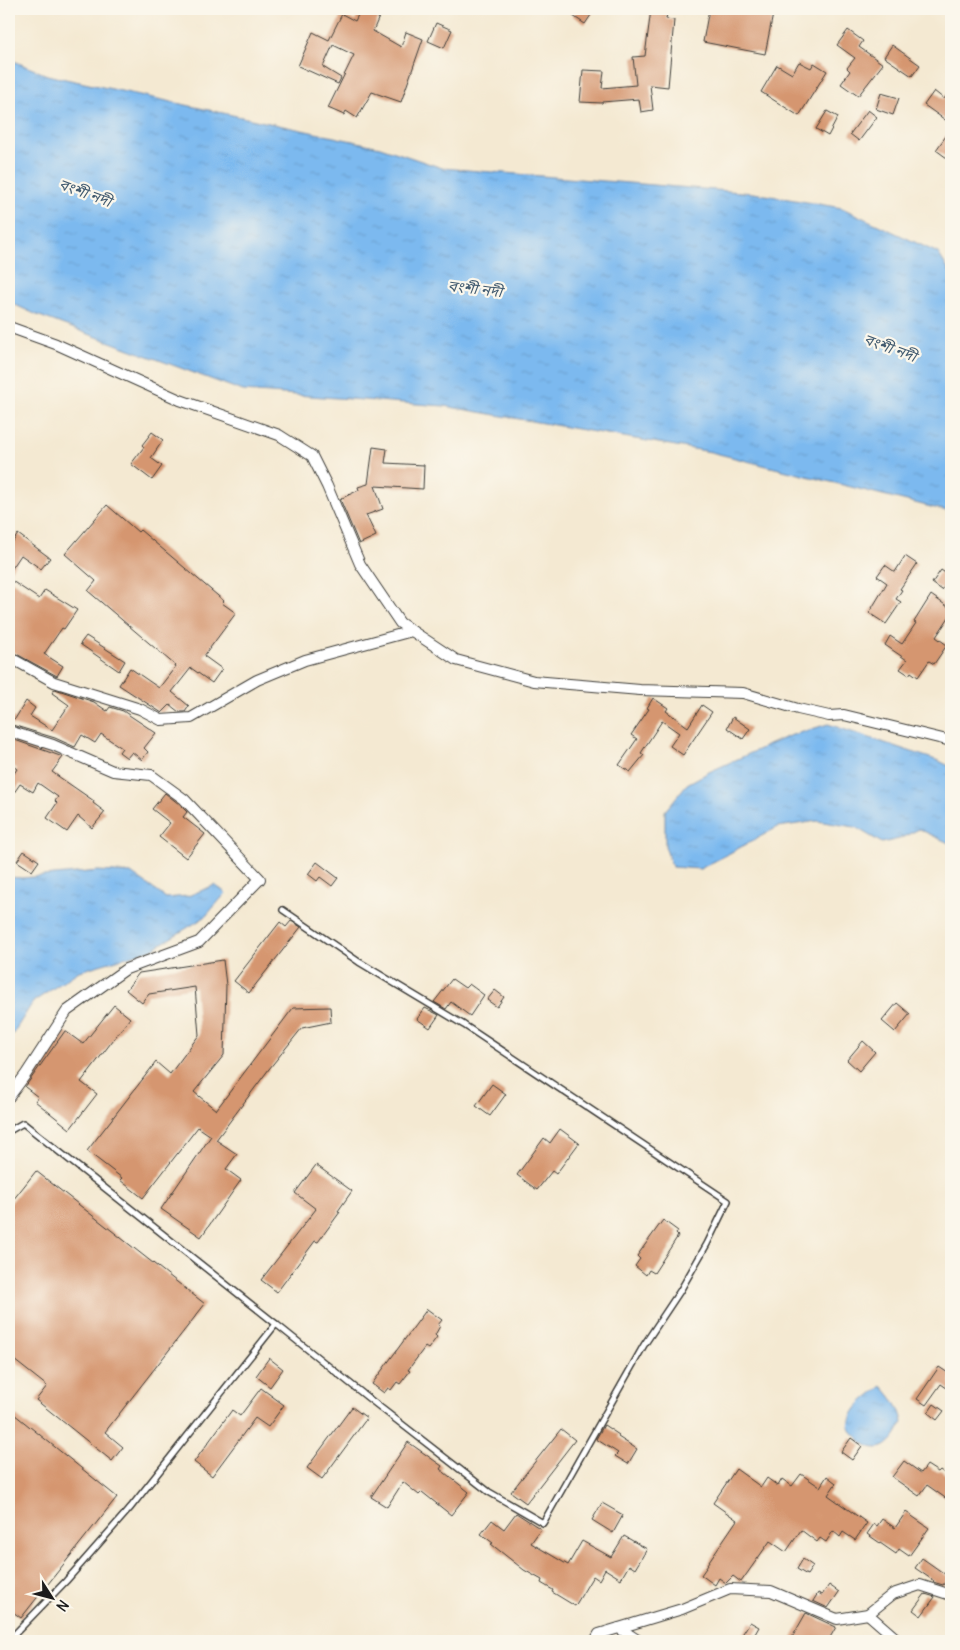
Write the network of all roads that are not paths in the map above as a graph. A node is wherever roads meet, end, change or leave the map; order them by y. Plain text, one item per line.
1 (9, 327) edge
2 (412, 631) junction
3 (9, 657) edge
4 (9, 730) edge
5 (951, 741) edge
6 (283, 910) dead end
7 (9, 1097) edge
8 (9, 1131) edge
9 (276, 1324) junction
10 (951, 1595) edge
11 (868, 1614) junction
12 (619, 1628) junction
13 (886, 1637) edge
14 (9, 1640) edge
15 (595, 1641) edge
16 (639, 1641) edge
17 (899, 1641) edge

1 - 2 street
2 - 3 street
2 - 5 street
4 - 7 street
6 - 9 lane
8 - 9 lane
9 - 14 lane
10 - 11 street
11 - 12 street
11 - 13 street
12 - 15 street
12 - 16 street
13 - 17 street

